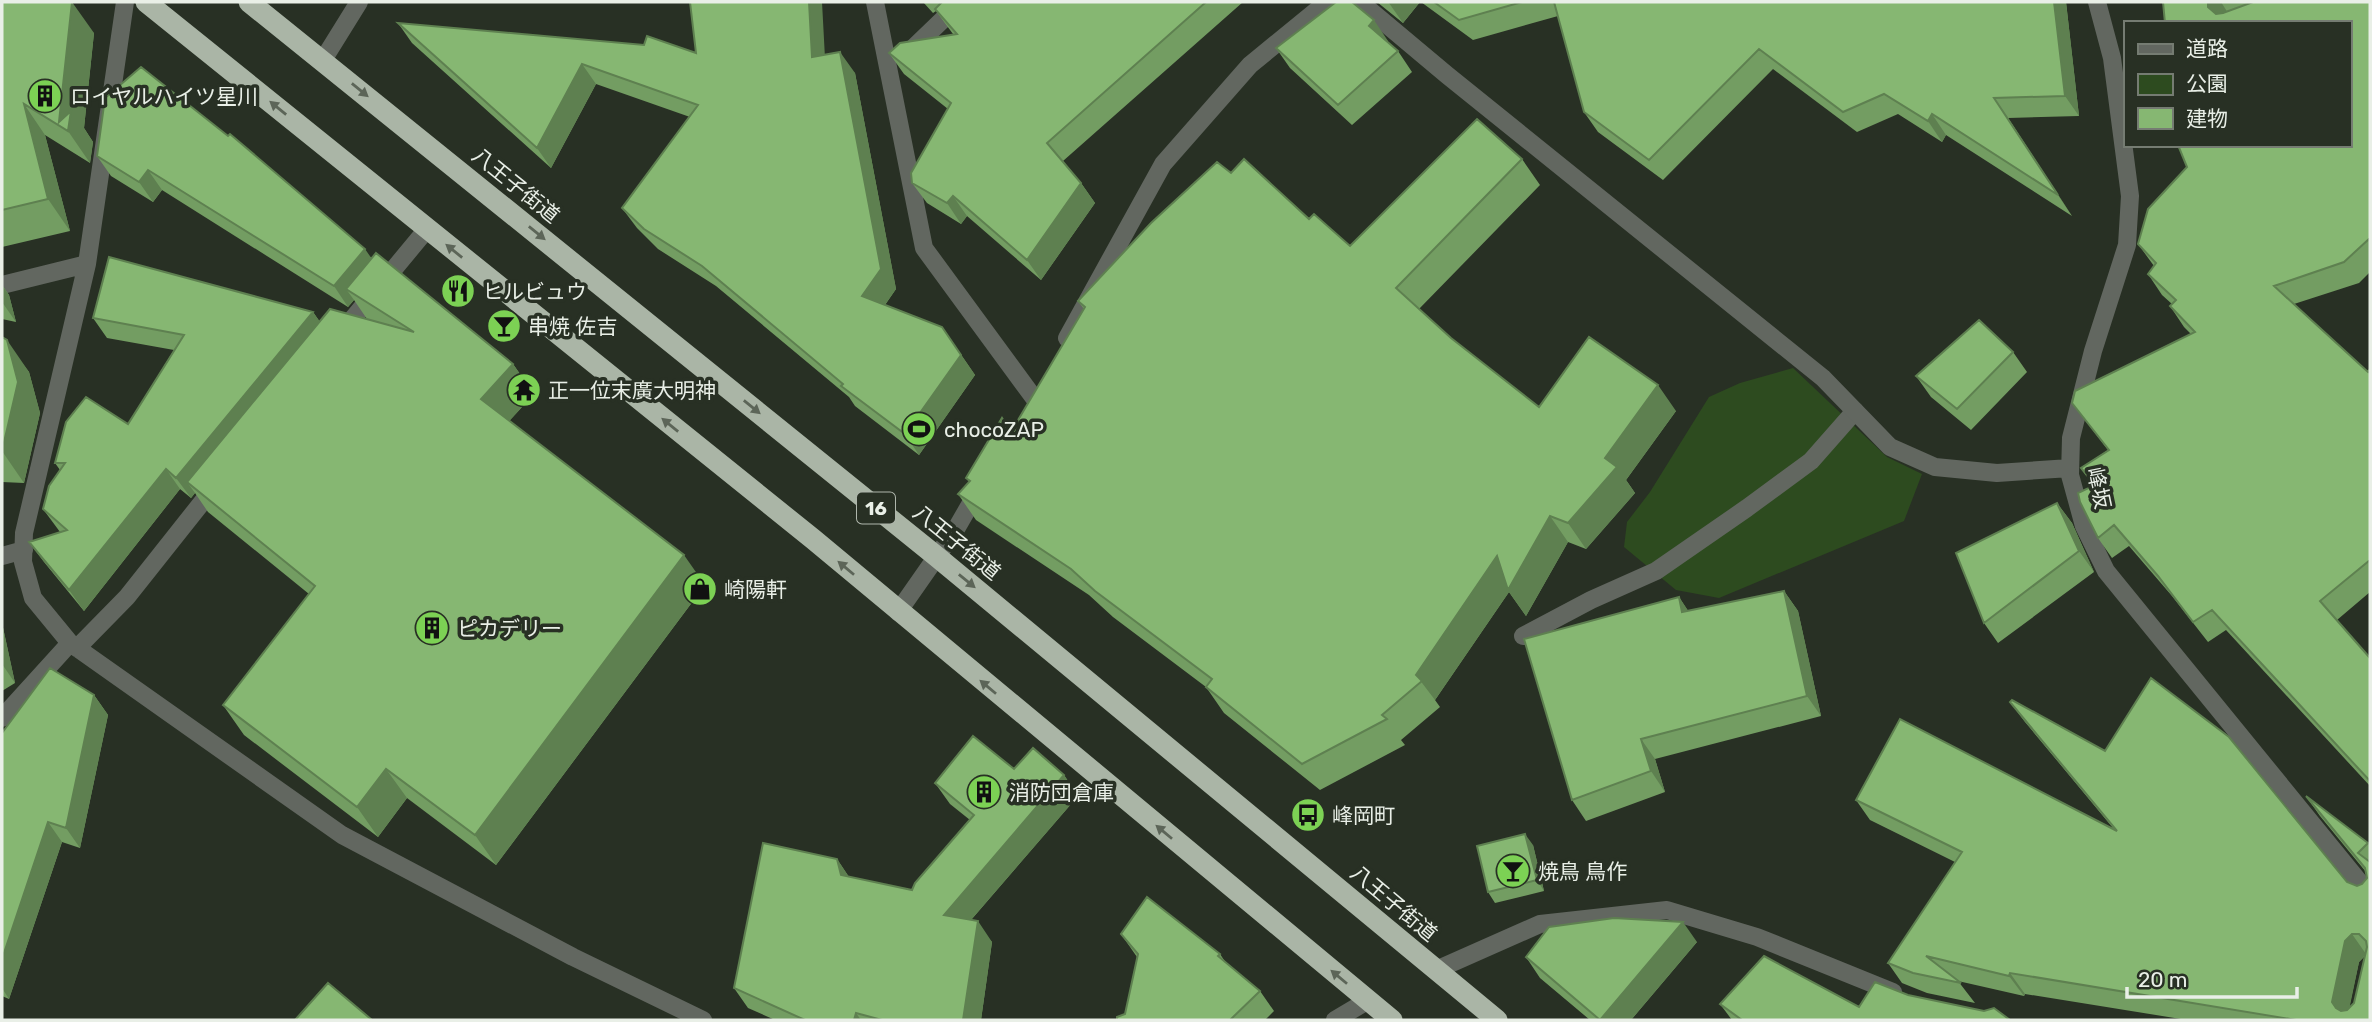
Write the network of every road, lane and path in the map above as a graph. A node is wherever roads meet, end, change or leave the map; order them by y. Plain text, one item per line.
1 (125, 2) edge
2 (146, 2) edge
3 (249, 2) edge
4 (359, 2) edge
5 (875, 2) edge
6 (961, 2) edge
7 (1326, 2) edge
8 (1360, 2) edge
9 (2097, 2) edge
10 (323, 60) junction
11 (2119, 63) edge
12 (889, 72) junction
13 (2124, 123) edge
14 (2126, 147) edge
15 (427, 229) junction
16 (87, 264) junction
17 (2, 285) edge
18 (327, 350) edge
19 (1057, 357) edge
20 (1044, 381) edge
21 (1855, 411) junction
22 (230, 467) edge
23 (2070, 468) junction
24 (990, 469) edge
25 (24, 550) junction
26 (2, 556) edge
27 (936, 556) junction
28 (898, 612) junction
29 (1523, 636) edge
30 (74, 645) junction
31 (2, 718) edge
32 (2370, 895) edge
33 (1436, 970) junction
34 (1914, 1000) edge
35 (1367, 1001) junction
36 (703, 1020) edge
37 (1335, 1020) edge
38 (1392, 1020) edge
39 (1497, 1020) edge

1 - 16 street
15 -> 2 highway
3 - 10 highway, 八王子街道 / 16
4 - 10 street
5 - 12 street
6 - 12 street
7 - 19 street
8 - 21 street
9 - 11 street, 峰坂
10 -> 27 highway, 八王子街道 / 16
11 - 13 street, 峰坂
12 - 20 street
14 - 23 street, 峰坂
15 - 18 street
28 -> 15 highway
16 - 17 street
16 - 25 street
21 - 23 street
21 - 29 street
22 - 30 street
23 - 32 street, 峰坂
24 - 27 street
25 - 26 street
25 - 30 street
27 - 28 street
27 -> 33 highway, 八王子街道 / 16
35 -> 28 highway
30 - 31 street
30 - 36 street
33 - 34 street
33 - 39 highway, 八王子街道 / 16
35 - 37 street
35 - 38 highway

